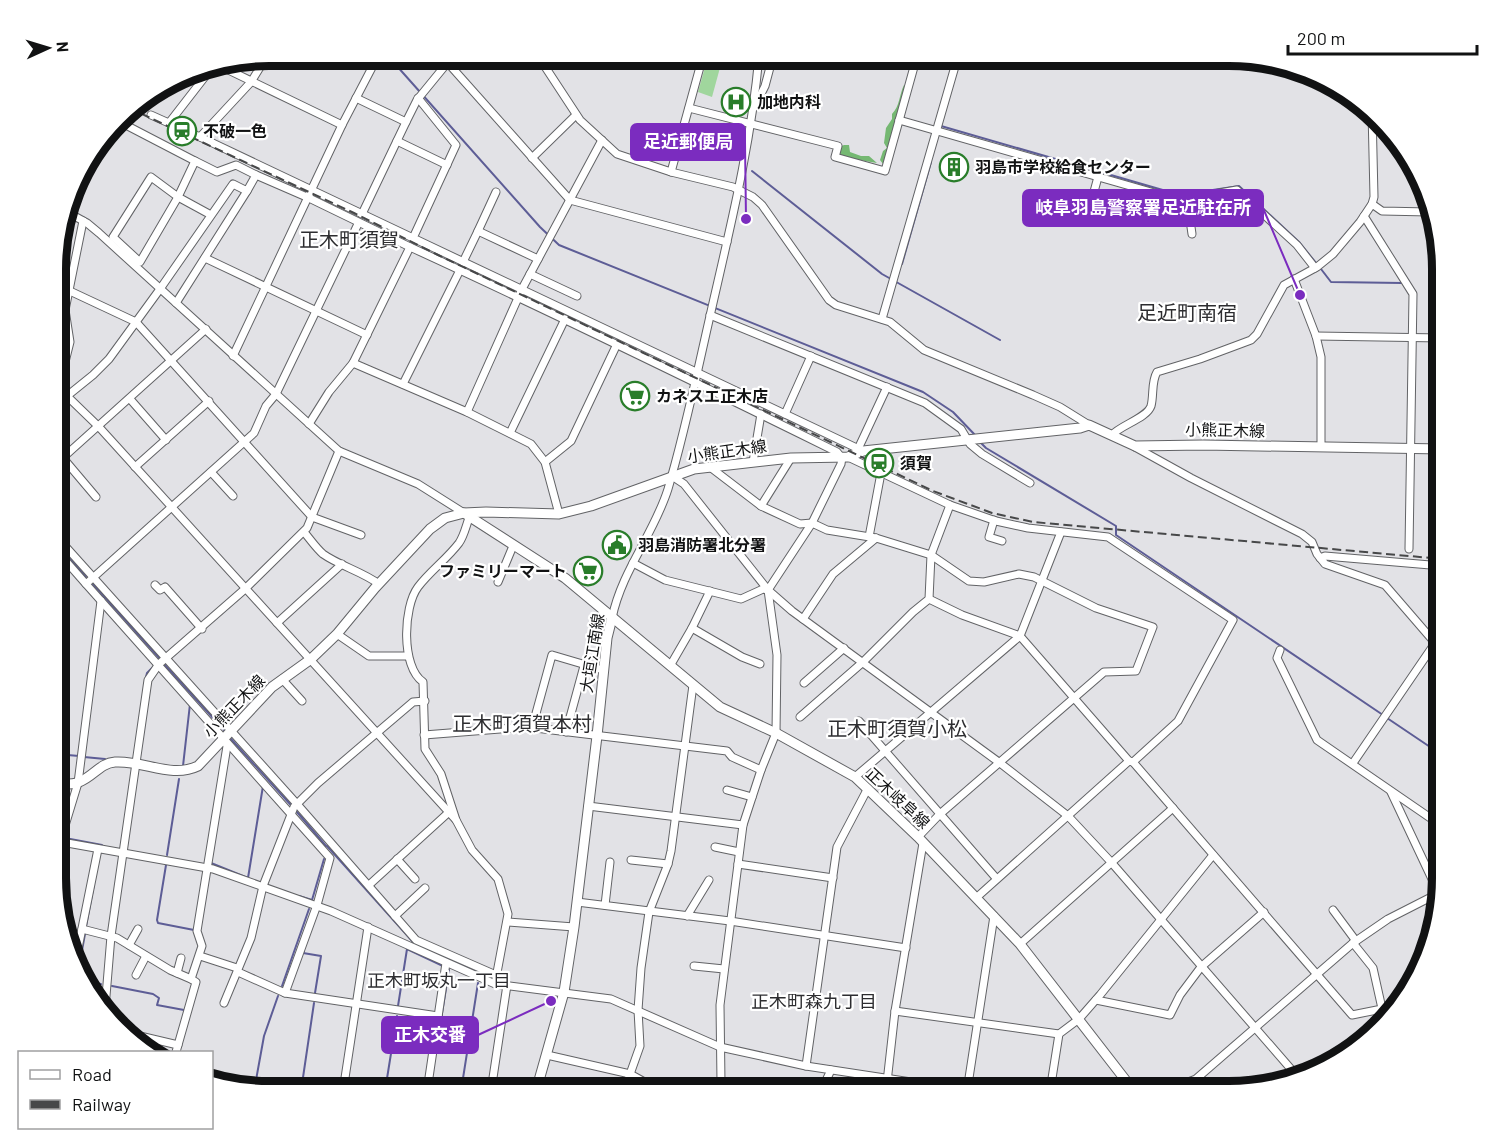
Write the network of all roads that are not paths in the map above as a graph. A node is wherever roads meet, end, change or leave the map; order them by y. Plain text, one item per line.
1 (373, 66) edge
2 (444, 66) edge
3 (451, 66) edge
4 (544, 66) edge
5 (700, 66) edge
6 (758, 66) edge
7 (770, 66) edge
8 (915, 66) edge
9 (955, 66) edge
10 (260, 67) edge
11 (228, 71) edge
12 (205, 77) edge
13 (251, 82) junction
14 (356, 98) junction
15 (418, 98) junction
16 (689, 108) junction
17 (754, 110) junction
18 (151, 115) dead end
19 (576, 115) junction
20 (899, 120) junction
21 (406, 122) junction
22 (169, 123) junction
23 (125, 125) edge
24 (342, 125) junction
25 (752, 125) junction
26 (1373, 126) edge
27 (937, 131) junction
28 (200, 137) junction
29 (602, 140) junction
30 (397, 141) junction
31 (532, 158) junction
32 (195, 161) junction
33 (447, 165) junction
34 (671, 172) junction
35 (256, 175) junction
36 (1098, 177) junction
37 (313, 189) junction
38 (740, 190) junction
39 (247, 191) junction
40 (496, 192) dead end
41 (178, 196) junction
42 (309, 198) junction
43 (1187, 199) junction
44 (570, 200) junction
45 (1372, 204) junction
46 (1089, 210) dead end
47 (1424, 212) edge
48 (362, 214) junction
49 (73, 215) edge
50 (211, 215) junction
51 (1364, 216) junction
52 (83, 221) junction
53 (357, 226) dead end
54 (478, 231) junction
55 (1192, 234) dead end
56 (413, 238) junction
57 (727, 242) junction
58 (411, 248) junction
59 (205, 258) junction
60 (538, 259) junction
61 (463, 262) junction
62 (1315, 268) junction
63 (460, 270) junction
64 (530, 274) junction
65 (1294, 279) junction
66 (266, 286) junction
67 (66, 288) edge
68 (69, 289) junction
69 (160, 289) junction
70 (520, 293) junction
71 (577, 296) dead end
72 (176, 303) junction
73 (66, 305) edge
74 (316, 310) junction
75 (710, 315) junction
76 (66, 316) edge
77 (565, 319) junction
78 (882, 319) junction
79 (136, 322) junction
80 (206, 329) junction
81 (366, 335) junction
82 (1316, 336) junction
83 (1413, 338) junction
84 (1432, 338) edge
85 (616, 344) junction
86 (233, 356) junction
87 (811, 356) junction
88 (66, 358) edge
89 (172, 360) junction
90 (353, 363) junction
91 (697, 373) junction
92 (695, 382) junction
93 (403, 384) junction
94 (886, 387) junction
95 (276, 394) junction
96 (67, 396) joint
97 (130, 399) junction
98 (209, 401) junction
99 (468, 412) junction
100 (761, 414) junction
101 (784, 414) junction
102 (309, 424) junction
103 (1089, 425) junction
104 (99, 427) junction
105 (510, 433) junction
106 (1112, 435) junction
107 (974, 439) junction
108 (166, 440) junction
109 (245, 442) junction
110 (1135, 446) junction
111 (1321, 447) junction
112 (1412, 448) junction
113 (1432, 449) edge
114 (860, 450) junction
115 (339, 451) junction
116 (66, 455) edge
117 (844, 457) junction
118 (791, 458) junction
119 (545, 462) junction
120 (753, 462) junction
121 (66, 466) edge
122 (709, 466) junction
123 (135, 467) junction
124 (211, 472) junction
125 (881, 473) junction
126 (672, 476) junction
127 (1030, 483) dead end
128 (233, 496) dead end
129 (96, 497) dead end
130 (950, 505) junction
131 (761, 506) junction
132 (171, 507) junction
133 (559, 514) junction
134 (466, 515) junction
135 (312, 517) junction
136 (994, 520) junction
137 (812, 524) junction
138 (304, 532) junction
139 (1061, 532) junction
140 (361, 535) dead end
141 (872, 537) junction
142 (1002, 542) dead end
143 (513, 546) junction
144 (66, 547) edge
145 (1409, 549) dead end
146 (932, 555) junction
147 (1320, 558) junction
148 (66, 561) edge
149 (633, 563) junction
150 (342, 564) junction
151 (1432, 565) edge
152 (93, 578) junction
153 (1042, 580) junction
154 (498, 582) dead end
155 (86, 584) junction
156 (379, 584) junction
157 (155, 585) dead end
158 (245, 589) junction
159 (768, 590) junction
160 (710, 591) junction
161 (928, 599) junction
162 (101, 601) junction
163 (612, 618) junction
164 (803, 619) junction
165 (277, 623) junction
166 (692, 628) junction
167 (202, 629) junction
168 (337, 634) junction
169 (1020, 636) junction
170 (1432, 640) edge
171 (1432, 647) edge
172 (844, 648) junction
173 (1280, 650) dead end
174 (408, 656) junction
175 (311, 659) junction
176 (162, 662) junction
177 (863, 662) junction
178 (760, 664) dead end
179 (584, 666) junction
180 (670, 666) junction
181 (603, 670) junction
182 (282, 679) junction
183 (804, 683) dead end
184 (693, 685) junction
185 (1074, 698) junction
186 (302, 701) dead end
187 (425, 701) junction
188 (930, 713) junction
189 (800, 717) dead end
190 (859, 721) dead end
191 (532, 728) junction
192 (566, 732) junction
193 (776, 733) junction
194 (378, 734) junction
195 (227, 735) junction
196 (424, 735) junction
197 (597, 736) junction
198 (685, 746) junction
199 (885, 751) junction
200 (1131, 761) junction
201 (1000, 763) junction
202 (1353, 763) junction
203 (137, 765) junction
204 (761, 770) junction
205 (855, 777) junction
206 (78, 783) junction
207 (66, 784) edge
208 (868, 788) junction
209 (727, 790) dead end
210 (1390, 790) junction
211 (752, 797) junction
212 (297, 804) junction
213 (588, 806) junction
214 (1173, 808) junction
215 (292, 813) junction
216 (448, 813) junction
217 (940, 814) junction
218 (677, 816) junction
219 (1068, 816) junction
220 (66, 818) edge
221 (1432, 819) edge
222 (456, 820) junction
223 (743, 825) junction
224 (920, 840) junction
225 (66, 843) edge
226 (714, 847) dead end
227 (98, 849) junction
228 (739, 852) junction
229 (124, 854) junction
230 (1214, 855) junction
231 (397, 859) junction
232 (631, 860) dead end
233 (610, 862) dead end
234 (1111, 862) junction
235 (668, 864) junction
236 (738, 864) junction
237 (206, 867) junction
238 (833, 878) junction
239 (996, 878) junction
240 (415, 879) dead end
241 (1432, 879) edge
242 (709, 880) dead end
243 (369, 885) junction
244 (263, 886) junction
245 (425, 888) dead end
246 (976, 898) junction
247 (1431, 900) edge
248 (577, 902) junction
249 (316, 905) junction
250 (605, 905) junction
251 (1333, 910) dead end
252 (649, 912) junction
253 (1264, 912) junction
254 (395, 916) junction
255 (687, 916) junction
256 (994, 916) junction
257 (730, 921) junction
258 (1161, 921) junction
259 (508, 922) junction
260 (368, 927) junction
261 (574, 927) junction
262 (82, 929) junction
263 (138, 929) dead end
264 (111, 936) junction
265 (825, 936) junction
266 (1354, 942) junction
267 (1020, 944) junction
268 (129, 945) junction
269 (78, 947) edge
270 (906, 948) junction
271 (146, 956) junction
272 (200, 957) junction
273 (181, 958) dead end
274 (446, 963) junction
275 (694, 966) dead end
276 (1201, 967) junction
277 (724, 969) junction
278 (237, 970) junction
279 (177, 973) junction
280 (1316, 973) junction
281 (136, 975) dead end
282 (496, 975) junction
283 (191, 979) junction
284 (495, 984) junction
285 (507, 985) junction
286 (564, 992) junction
287 (285, 993) junction
288 (106, 999) edge
289 (1096, 1000) junction
290 (224, 1003) dead end
291 (356, 1005) junction
292 (1382, 1009) joint
293 (638, 1010) junction
294 (896, 1011) junction
295 (438, 1016) junction
296 (1079, 1019) junction
297 (977, 1022) junction
298 (1256, 1028) junction
299 (1059, 1034) junction
300 (145, 1039) edge
301 (720, 1047) junction
302 (177, 1049) edge
303 (547, 1055) junction
304 (806, 1066) junction
305 (831, 1070) junction
306 (1292, 1071) edge
307 (630, 1074) junction
308 (887, 1079) junction
309 (345, 1081) edge
310 (429, 1081) edge
311 (493, 1081) edge
312 (539, 1081) edge
313 (628, 1081) edge
314 (643, 1081) edge
315 (719, 1081) edge
316 (826, 1081) edge
317 (900, 1081) edge
318 (969, 1081) edge
319 (1052, 1081) edge
320 (1126, 1081) edge
321 (1191, 1081) edge

1 - 14 street
2 - 15 street
3 - 31 street
4 - 19 street
5 - 16 street
6 - 17 street, 大垣江南線
7 - 17 street
8 - 20 street
9 - 27 street
10 - 13 street
11 - 13 street
12 - 22 street
13 - 24 street
13 - 28 street
14 - 21 street
14 - 24 street
15 - 21 street
15 - 33 street
16 - 25 street
16 - 34 street
17 - 25 street, 大垣江南線
18 - 22 street
19 - 29 street
19 - 31 street
20 - 25 street
20 - 27 street
21 - 30 street
22 - 28 street
23 - 32 street
24 - 37 street
25 - 38 street, 大垣江南線
26 - 45 street
27 - 36 street
27 - 78 street
28 - 37 street
29 - 34 street
29 - 44 street
30 - 33 street
30 - 48 street
31 - 44 street
32 - 35 street
32 - 41 street
33 - 56 street
34 - 38 street
35 - 39 street
35 - 42 street
36 - 43 street
36 - 46 street
37 - 42 street
37 - 48 street
38 - 57 street, 大垣江南線
38 - 78 street
39 - 50 street
39 - 59 street
40 - 54 street
41 - 41 street
41 - 50 street
42 - 58 street
42 - 66 street
43 - 55 street
43 - 62 street
44 - 57 street
44 - 60 street
45 - 47 street
45 - 51 street
48 - 56 street
49 - 52 street
50 - 69 street
51 - 62 street
51 - 83 street
52 - 68 street
52 - 69 street
53 - 74 street
54 - 60 street
54 - 61 street
56 - 61 street
57 - 75 street, 大垣江南線
58 - 63 street
58 - 81 street
59 - 66 street
59 - 72 street
60 - 64 street
61 - 70 street
62 - 65 street
63 - 70 street
63 - 93 street
64 - 70 street
64 - 71 street
65 - 82 street
65 - 106 street
66 - 74 street
66 - 86 street
67 - 68 street
68 - 73 street
68 - 79 street
69 - 72 street
69 - 79 street
70 - 77 street
70 - 91 street
70 - 99 street
72 - 80 street
74 - 81 street
74 - 95 street
75 - 87 street
75 - 91 street, 大垣江南線
76 - 88 street
77 - 85 street
77 - 105 street
78 - 103 street
79 - 89 street
79 - 96 street
80 - 86 street
80 - 89 street
81 - 90 street
82 - 83 street
82 - 111 street
83 - 84 street
83 - 112 street
85 - 92 street
85 - 119 street
86 - 95 street
87 - 94 street
87 - 101 street
89 - 97 street
89 - 98 street
90 - 93 street
90 - 102 street
91 - 92 street, 大垣江南線
91 - 101 street
92 - 100 street
92 - 126 street, 大垣江南線
93 - 99 street
94 - 107 street
94 - 114 street
95 - 102 street
95 - 109 street
96 - 104 street
97 - 104 street
97 - 108 street
98 - 108 street
98 - 109 street
99 - 105 street
100 - 117 street
100 - 120 street
101 - 114 street
102 - 115 street
103 - 106 main road, 小熊正木線
103 - 107 main road, 小熊正木線
104 - 116 street
104 - 123 street
105 - 119 street
106 - 110 main road, 小熊正木線
107 - 114 main road, 小熊正木線
107 - 127 street
108 - 123 street
109 - 124 street
109 - 135 street
110 - 111 main road, 小熊正木線
110 - 147 street
111 - 112 main road, 小熊正木線
112 - 113 main road, 小熊正木線
112 - 145 street
114 - 117 main road, 小熊正木線
115 - 134 street
115 - 135 street
117 - 118 main road, 小熊正木線
117 - 125 street
117 - 137 street
118 - 120 main road, 小熊正木線
118 - 131 street
119 - 133 street
120 - 122 main road, 小熊正木線
121 - 129 street
122 - 126 main road, 小熊正木線
122 - 131 street
123 - 132 street
124 - 128 street
124 - 132 street
125 - 130 street
125 - 141 street
126 - 133 main road, 小熊正木線
126 - 149 street, 大垣江南線
126 - 159 street
130 - 136 street
130 - 146 street
131 - 137 street
132 - 152 street
132 - 158 street
133 - 134 main road, 小熊正木線
134 - 143 main road, 正木岐阜線
134 - 156 main road, 小熊正木線
134 - 174 street
135 - 138 street
135 - 140 street
136 - 139 street
136 - 142 street
137 - 141 street
137 - 159 street
138 - 150 street
138 - 158 street
139 - 153 street
139 - 200 street
141 - 146 street
141 - 164 street
143 - 154 street
143 - 163 main road, 正木岐阜線
144 - 152 street
146 - 153 street
146 - 161 street
147 - 151 street
147 - 170 street
148 - 155 street
149 - 160 street
149 - 163 street, 大垣江南線
150 - 156 street
150 - 165 street
152 - 155 street
152 - 176 street
153 - 169 street
153 - 185 street
155 - 162 street
156 - 168 main road, 小熊正木線
157 - 167 street
158 - 165 street
158 - 167 street
159 - 160 street
159 - 164 street
159 - 193 street
160 - 166 street
161 - 169 street
161 - 177 street
162 - 176 street
162 - 206 street
163 - 180 main road, 正木岐阜線
163 - 181 main road, 大垣江南線
164 - 172 street
165 - 175 street
166 - 178 street
166 - 180 street
167 - 176 street
168 - 174 street
168 - 175 main road, 小熊正木線
169 - 185 street
169 - 188 street
171 - 202 street
172 - 177 street
172 - 183 street
173 - 202 street
174 - 187 street
175 - 182 main road, 小熊正木線
175 - 194 street
176 - 195 street
176 - 203 street
177 - 188 street
177 - 189 street
179 - 181 street
179 - 191 street
179 - 192 street
180 - 184 main road, 正木岐阜線
181 - 197 main road, 大垣江南線
182 - 186 street
182 - 195 main road, 小熊正木線
184 - 193 main road, 正木岐阜線
184 - 198 street
185 - 200 street
185 - 201 street
187 - 194 street
187 - 196 street
188 - 199 street
188 - 201 street
190 - 199 street
191 - 192 street
191 - 196 street
192 - 197 street
193 - 204 street
193 - 205 main road, 正木岐阜線
194 - 212 street
194 - 216 street
195 - 203 main road, 小熊正木線
195 - 212 street
195 - 215 street
195 - 237 street
196 - 222 street
197 - 198 street
197 - 213 main road, 大垣江南線
198 - 204 street
198 - 218 street
199 - 205 street
199 - 217 street
200 - 214 street
200 - 219 street
201 - 217 street
201 - 219 street
202 - 210 street
203 - 206 main road, 小熊正木線
203 - 229 street
204 - 211 street
205 - 208 main road, 正木岐阜線
206 - 207 main road
206 - 220 street
208 - 224 main road, 正木岐阜線
208 - 238 street
209 - 211 street
210 - 221 street
210 - 241 street
211 - 223 street
212 - 215 street
212 - 243 street
213 - 218 street
213 - 248 main road, 大垣江南線
214 - 230 street
214 - 234 street
215 - 244 street
215 - 249 street
216 - 222 street
216 - 231 street
217 - 224 street
217 - 239 street
218 - 223 street
218 - 235 street
219 - 234 street
219 - 239 street
222 - 259 street
223 - 228 street
224 - 246 main road, 正木岐阜線
224 - 270 street
225 - 227 street
226 - 228 street
227 - 229 street
227 - 262 street
228 - 236 street
229 - 237 street
229 - 264 street
230 - 253 street
230 - 258 street
231 - 240 street
231 - 243 street
232 - 235 street
233 - 250 street
234 - 258 street
234 - 267 street
235 - 252 street
236 - 238 street
236 - 257 street
237 - 244 street
237 - 272 street
238 - 265 street
239 - 246 street
242 - 255 street
243 - 254 street
244 - 249 street
244 - 278 street
245 - 254 street
246 - 256 main road, 正木岐阜線
247 - 266 street
248 - 250 street
248 - 261 main road, 大垣江南線
249 - 260 street
249 - 287 street
250 - 252 street
251 - 266 street
252 - 255 street
252 - 293 street
253 - 276 street
253 - 280 street
254 - 282 street
255 - 257 street
256 - 267 main road, 正木岐阜線
256 - 297 street
257 - 265 street
257 - 277 street
258 - 276 street
258 - 289 street
259 - 261 street
259 - 282 street
260 - 274 street
260 - 291 street
261 - 286 main road, 大垣江南線
262 - 264 street
262 - 269 street
263 - 268 street
264 - 268 street
264 - 288 street
265 - 270 street
265 - 304 street
266 - 280 street
266 - 292 street
267 - 296 main road, 正木岐阜線
268 - 271 street
270 - 294 street
271 - 279 street
271 - 281 street
272 - 278 street
272 - 283 street
273 - 279 street
274 - 284 street
274 - 295 street
275 - 277 street
276 - 289 street
276 - 298 street
277 - 301 street
278 - 287 street
278 - 290 street
279 - 283 street
280 - 292 street
280 - 298 street
282 - 284 street
283 - 302 street
284 - 285 street
285 - 286 street
285 - 311 street
286 - 293 street
286 - 303 main road, 大垣江南線
287 - 291 street
289 - 296 street
291 - 295 street
291 - 309 street
293 - 301 street
293 - 307 street
294 - 297 street
294 - 308 street
295 - 310 street
296 - 299 street
296 - 320 main road, 正木岐阜線
297 - 299 street
297 - 318 street
298 - 306 street
298 - 321 street
299 - 319 street
300 - 302 street
301 - 304 street
301 - 315 street
303 - 307 street
303 - 312 main road, 大垣江南線
304 - 305 street
305 - 308 street
305 - 316 street
307 - 313 street
307 - 314 street
308 - 317 street

